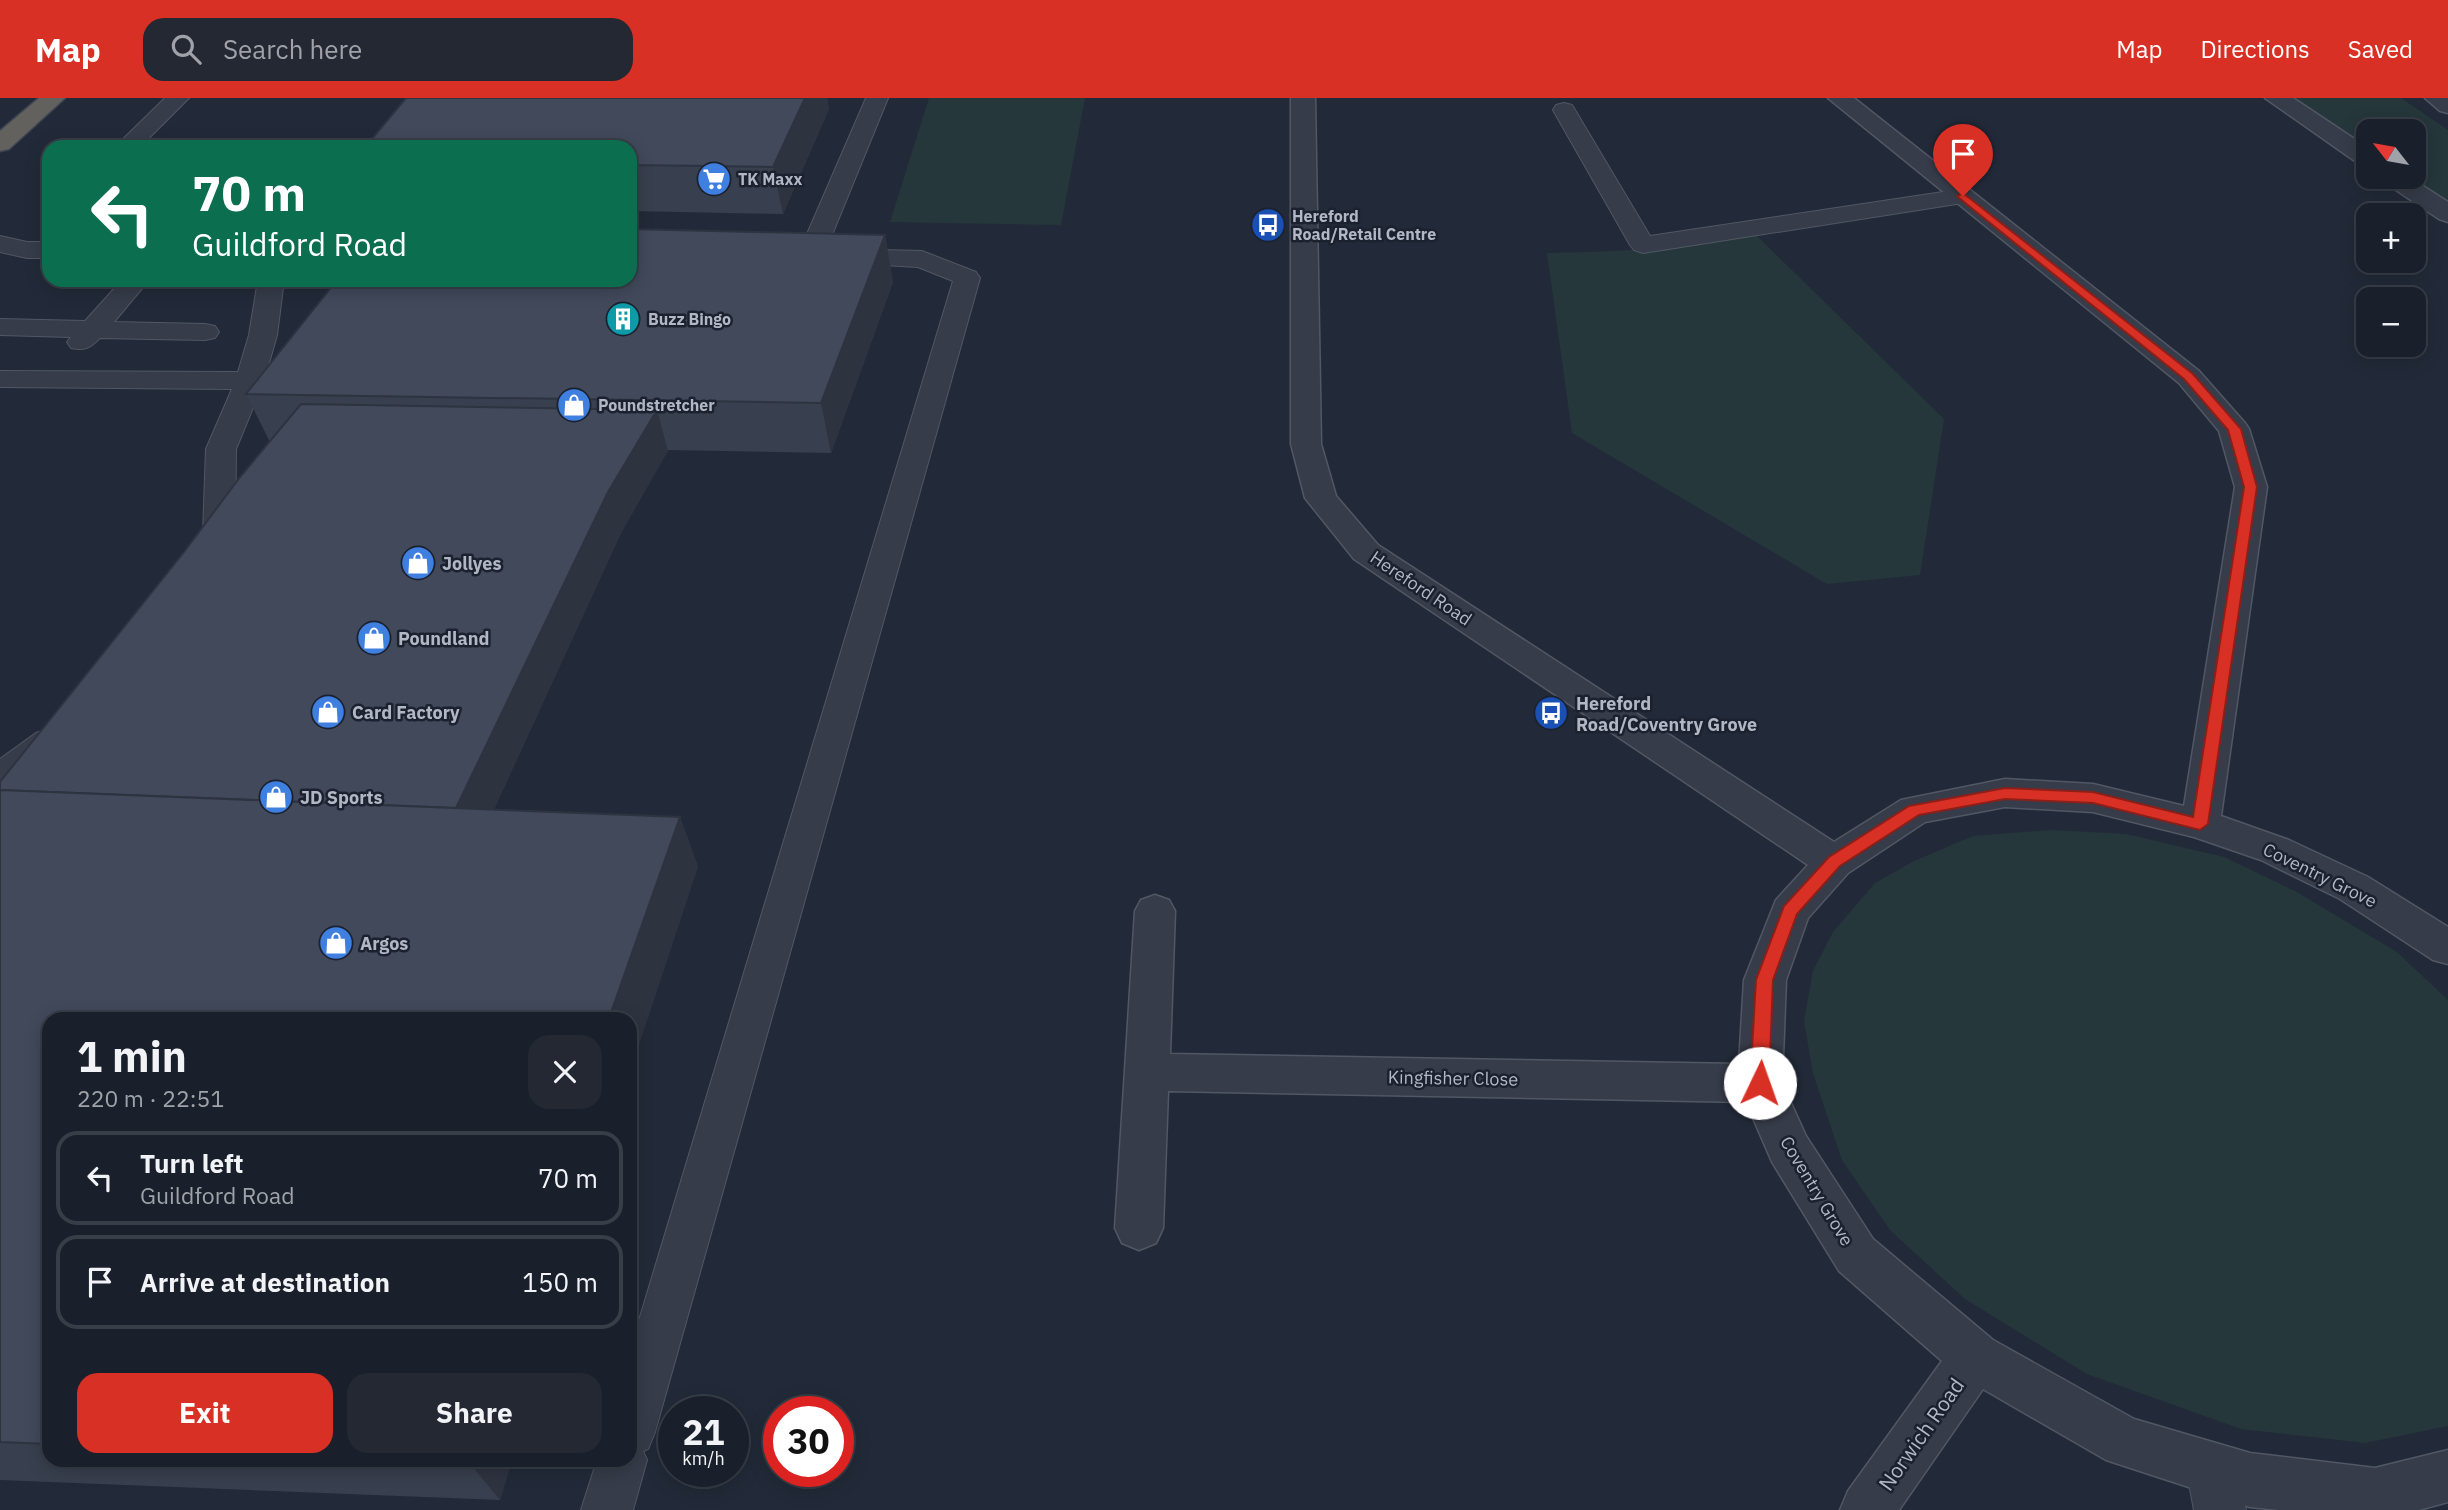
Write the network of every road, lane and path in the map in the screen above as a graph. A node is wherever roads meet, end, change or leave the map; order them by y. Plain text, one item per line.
1 (53, 98) edge
2 (178, 98) edge
3 (877, 98) edge
4 (1303, 98) edge
5 (1840, 98) edge
6 (2277, 98) edge
7 (2437, 98) edge
8 (2448, 106) edge
9 (1564, 110) dead end
10 (134, 140) edge
11 (0, 144) edge
12 (2356, 151) edge
13 (2411, 189) edge
14 (1963, 196) junction
15 (2448, 214) edge
16 (1, 244) edge
17 (42, 250) edge
18 (130, 287) edge
19 (270, 287) edge
20 (0, 327) edge
21 (93, 330) junction
22 (205, 332) dead end
23 (0, 379) edge
24 (48, 379) junction
25 (250, 381) junction
26 (190, 575) edge
27 (68, 729) edge
28 (0, 777) edge
29 (2200, 824) junction
30 (1835, 862) junction
31 (1155, 911) dead end
32 (2448, 948) edge
33 (1147, 1072) junction
34 (1760, 1083) junction
35 (1139, 1228) dead end
36 (1975, 1357) junction
37 (637, 1408) edge
38 (620, 1467) edge
39 (2448, 1476) edge
40 (2215, 1489) edge
41 (607, 1510) edge
42 (1867, 1510) edge

1 - 11 highway
2 - 10 lane
3 - 37 lane
4 - 30 street, Hereford Road
5 - 14 street
6 - 12 street
7 - 8 street
9 - 14 lane
13 - 15 street
14 - 29 street
16 - 17 lane
18 - 21 lane
19 - 25 lane
20 - 21 lane
21 - 22 lane
21 - 24 lane
23 - 24 lane
24 - 25 lane
25 - 26 lane
27 - 28 lane
29 - 30 street, Coventry Grove
29 - 32 street, Coventry Grove
30 - 34 street, Coventry Grove
31 - 33 street
33 - 34 street, Kingfisher Close
33 - 35 street
34 - 36 street, Coventry Grove
36 - 40 street, Coventry Grove
36 - 42 street, Norwich Road
38 - 41 lane
39 - 40 street, Coventry Grove

